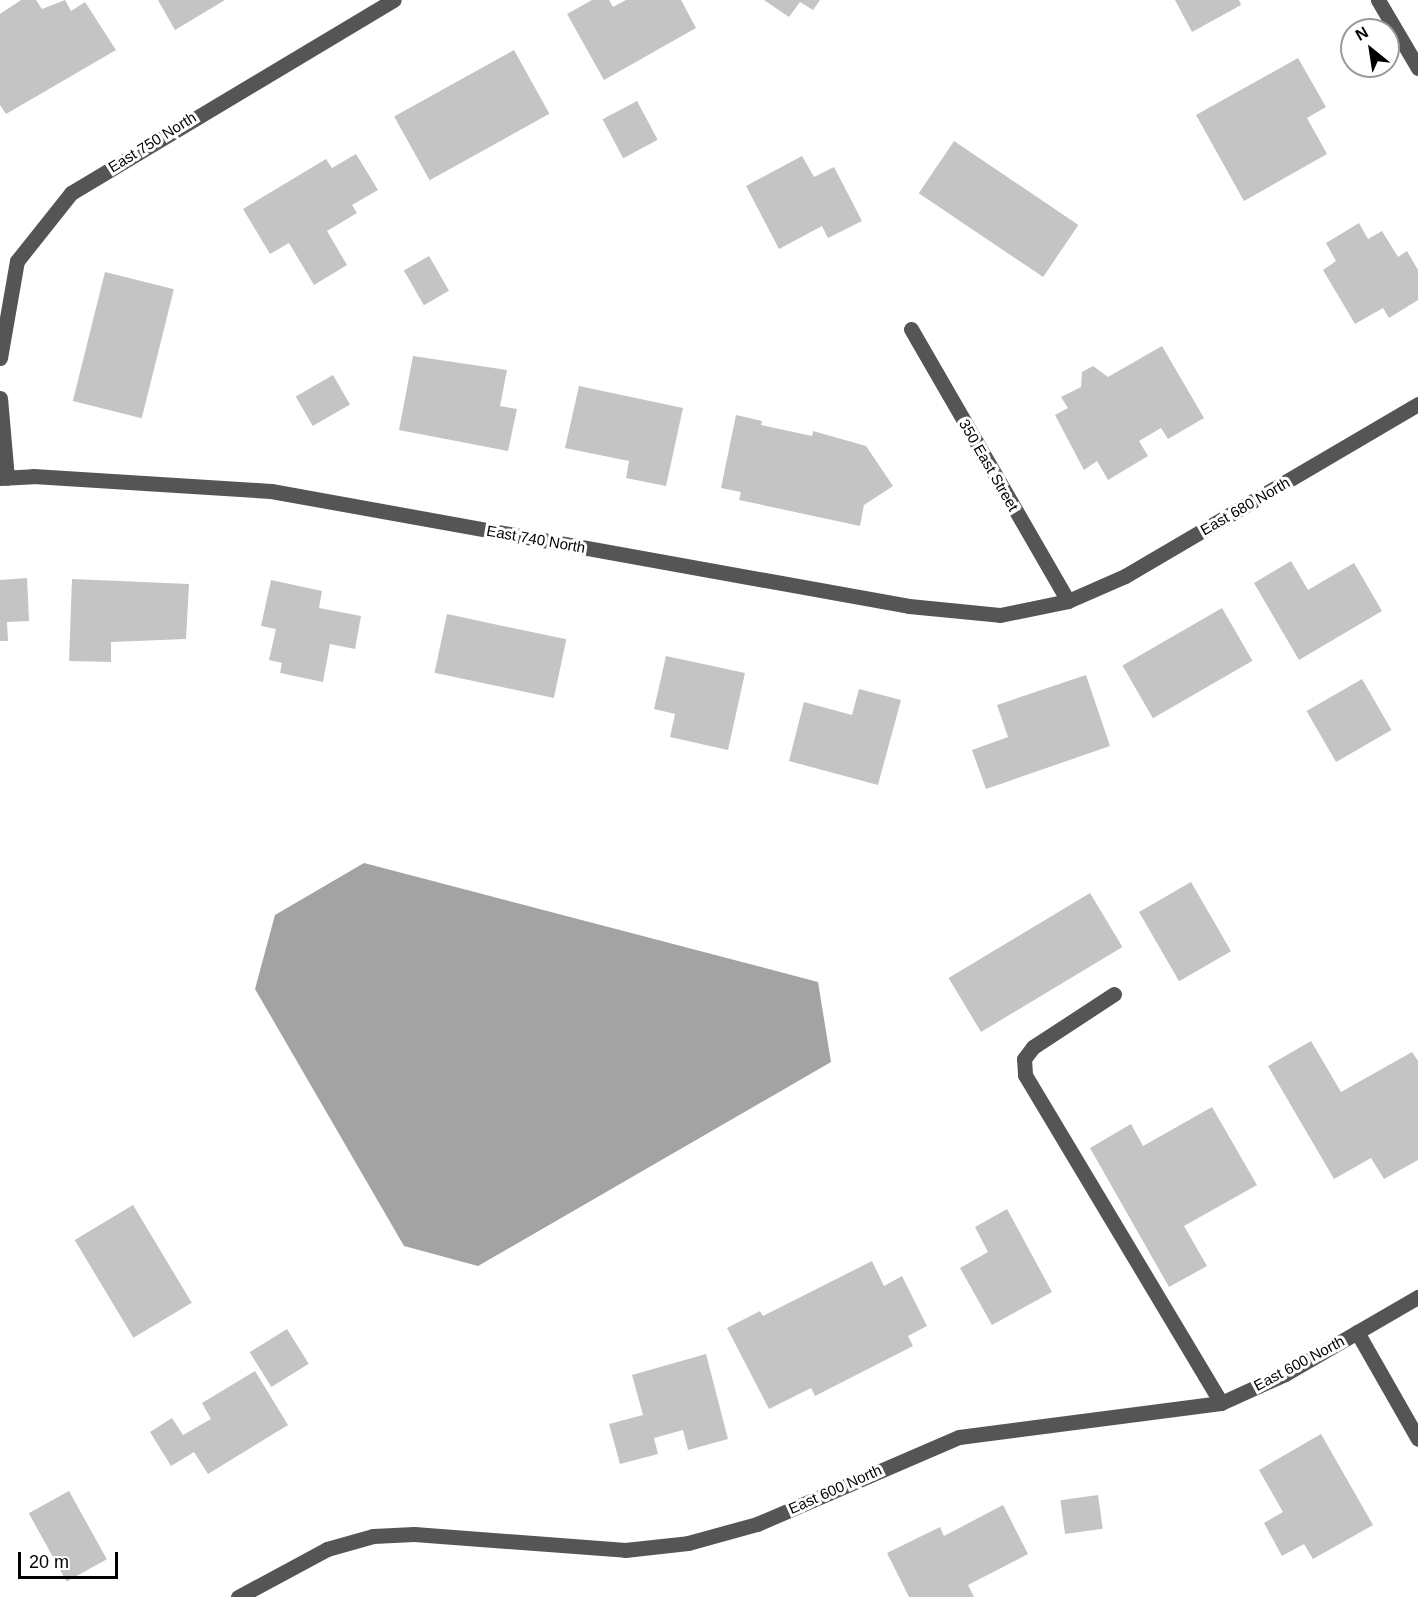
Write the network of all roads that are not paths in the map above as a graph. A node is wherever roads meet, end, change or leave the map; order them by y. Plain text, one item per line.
1 (394, 0) edge
2 (1378, 0) edge
3 (1418, 68) edge
4 (911, 329) dead end
5 (0, 358) edge
6 (0, 398) edge
7 (1418, 404) edge
8 (4, 478) edge
9 (1068, 601) junction
10 (1114, 994) dead end
11 (1418, 1297) edge
12 (1357, 1332) junction
13 (1221, 1403) junction
14 (1418, 1439) edge
15 (238, 1597) edge

1 - 5 street, East 750 North
2 - 3 street
4 - 9 street, 350 East Street
6 - 8 street
7 - 9 street, East 680 North
8 - 9 street, East 740 North
10 - 13 street
11 - 12 street, East 600 North
12 - 13 street, East 600 North
12 - 14 street
13 - 15 street, East 600 North

